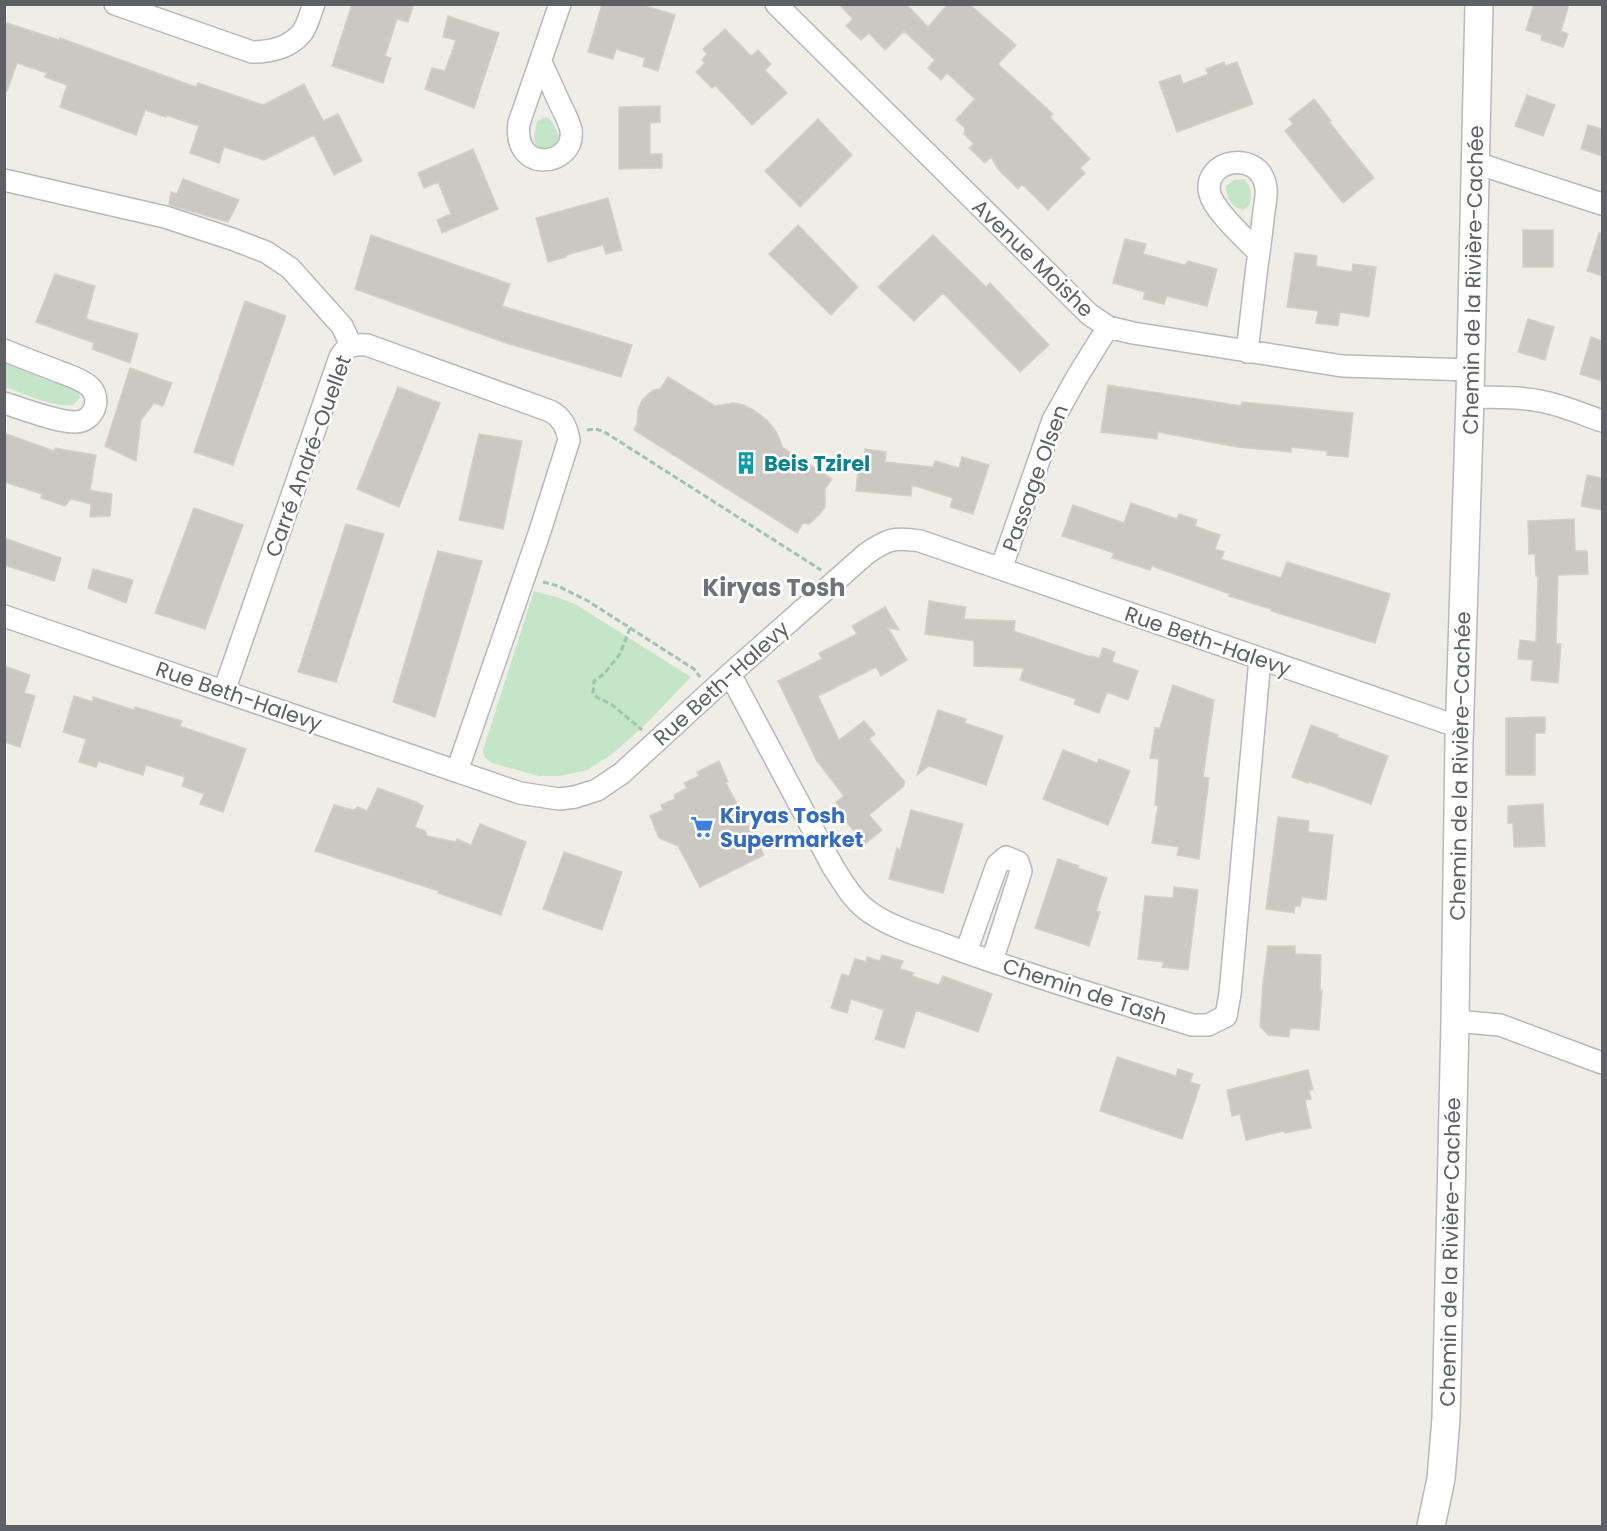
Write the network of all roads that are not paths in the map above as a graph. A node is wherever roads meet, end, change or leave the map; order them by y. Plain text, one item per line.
1 (116, 4) edge
2 (314, 4) edge
3 (560, 4) edge
4 (776, 4) edge
5 (1479, 4) edge
6 (540, 62) dead end
7 (1476, 163) junction
8 (4, 180) edge
9 (1602, 204) edge
10 (1259, 253) dead end
11 (1108, 327) junction
12 (351, 345) junction
13 (4, 350) edge
14 (1247, 352) junction
15 (1471, 370) junction
16 (1470, 397) junction
17 (4, 403) edge
18 (1602, 421) edge
19 (1001, 569) junction
20 (4, 616) edge
21 (1260, 659) junction
22 (730, 674) junction
23 (224, 691) junction
24 (1459, 727) junction
25 (457, 771) junction
26 (966, 952) junction
27 (992, 962) junction
28 (1455, 1020) junction
29 (1602, 1063) edge
30 (1431, 1527) edge

1 - 2 street
3 - 6 street
4 - 11 street, Avenue Moishe
5 - 7 street, Chemin de la Rivière-Cachée
7 - 9 street
7 - 15 street, Chemin de la Rivière-Cachée
8 - 12 street
10 - 14 street
11 - 14 street, Avenue Moishe
11 - 19 street, Passage Olsen
12 - 23 street, Carré André-Ouellet
12 - 25 street, Carré André-Ouellet
13 - 17 street
14 - 15 street, Avenue Moishe
15 - 16 street, Chemin de la Rivière-Cachée
16 - 18 street
16 - 24 street, Chemin de la Rivière-Cachée
19 - 21 street, Rue Beth-Halevy
19 - 22 street, Rue Beth-Halevy
20 - 23 street, Rue Beth-Halevy
21 - 24 street, Rue Beth-Halevy
21 - 27 street, Chemin de Tash
22 - 25 street, Rue Beth-Halevy
22 - 26 street, Chemin de Tash
23 - 25 street, Rue Beth-Halevy
24 - 28 street, Chemin de la Rivière-Cachée
26 - 27 street, Chemin de Tash
26 - 27 street
28 - 29 street
28 - 30 street, Chemin de la Rivière-Cachée

